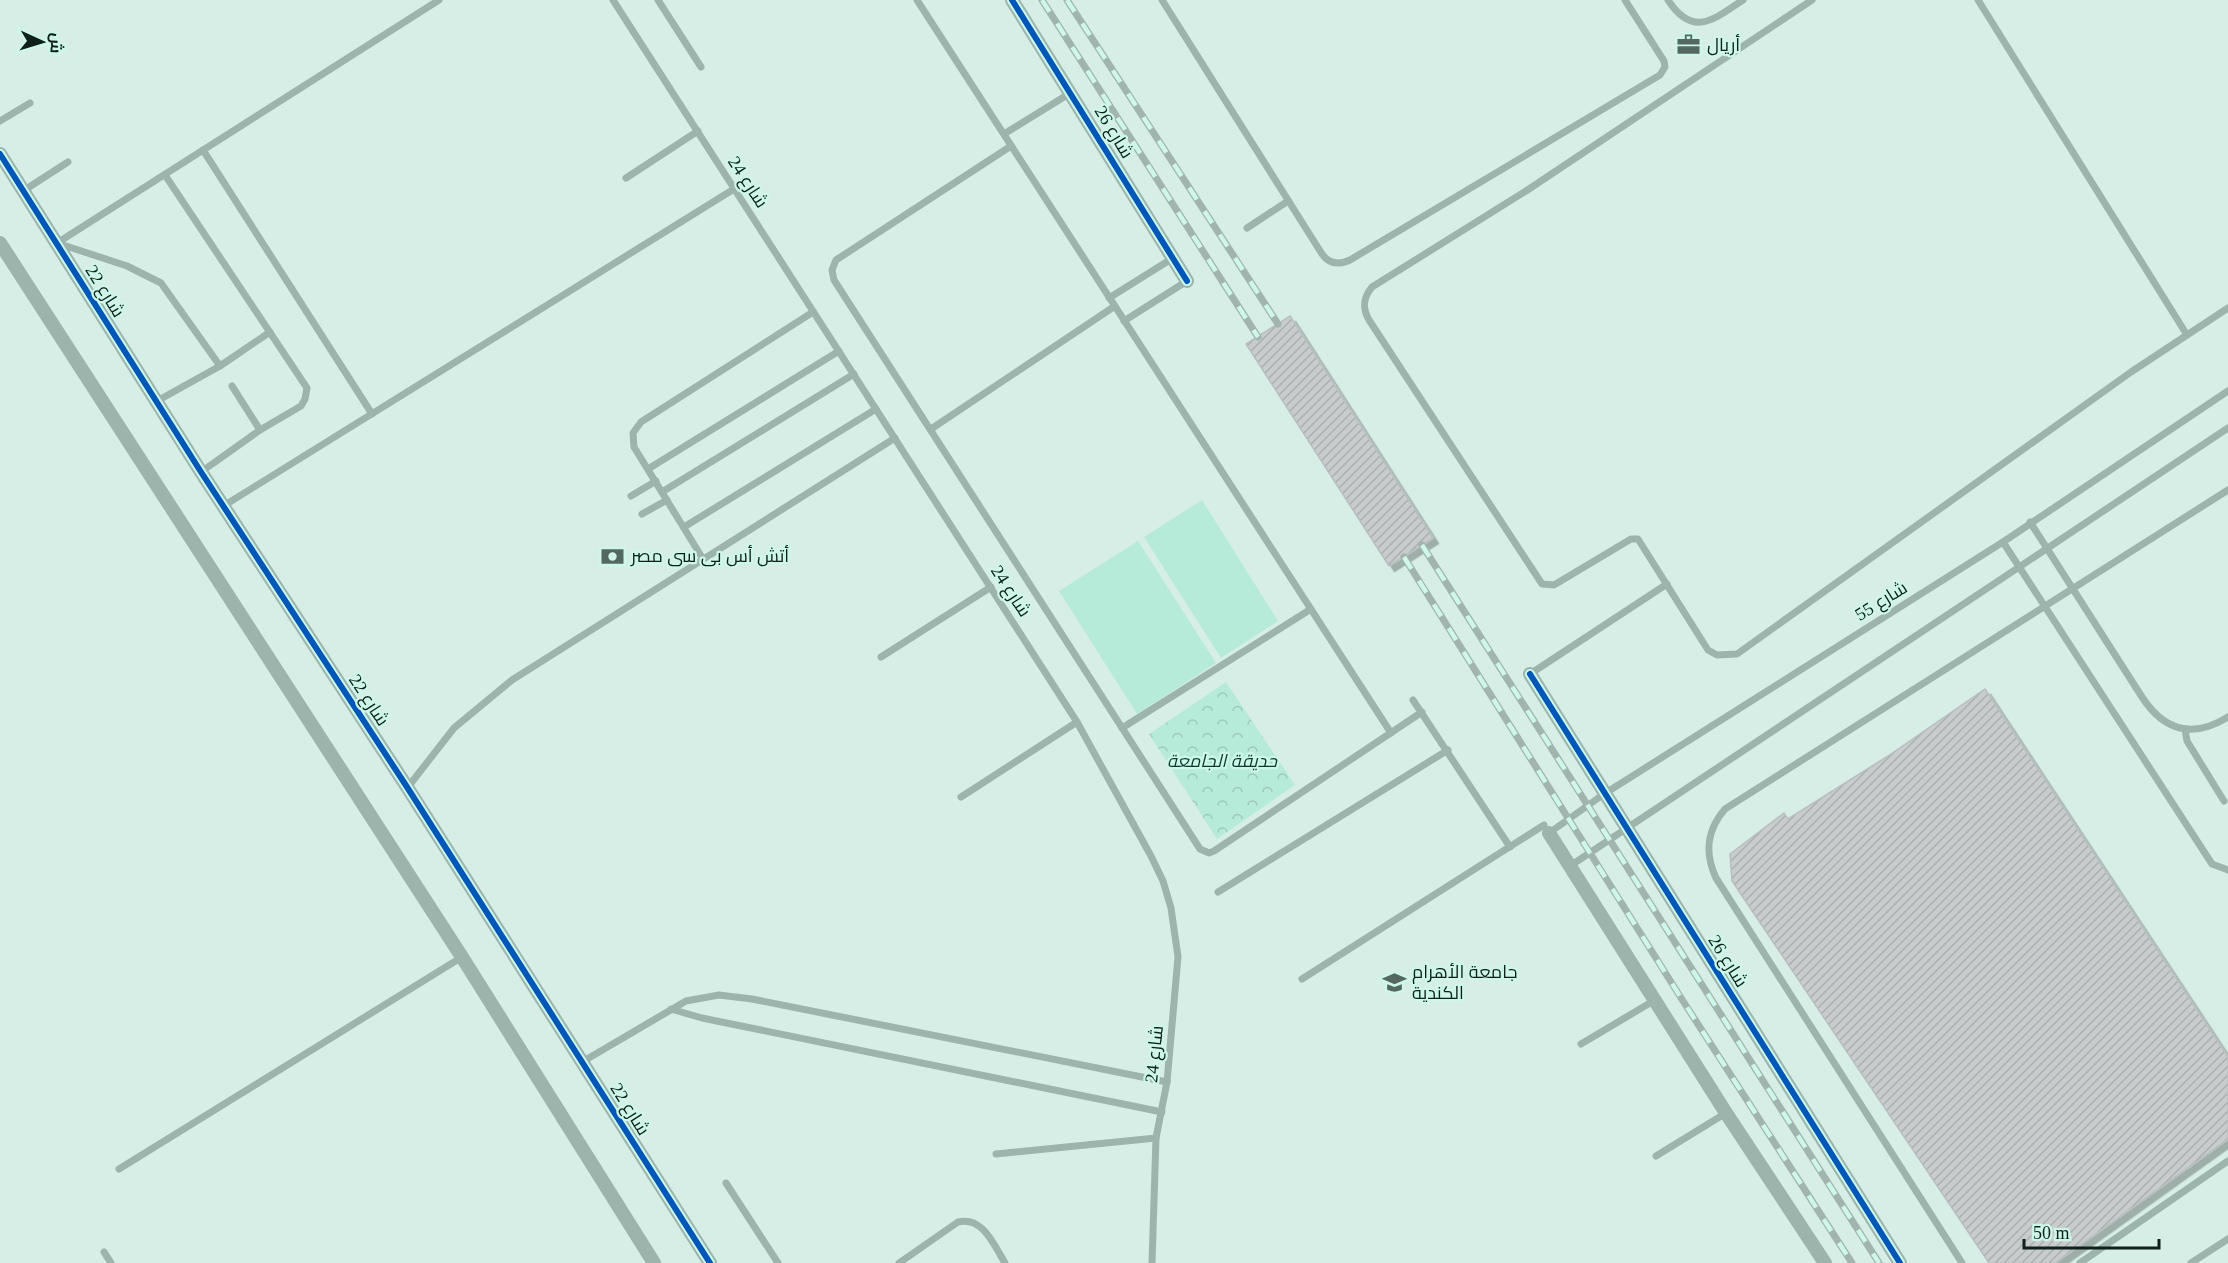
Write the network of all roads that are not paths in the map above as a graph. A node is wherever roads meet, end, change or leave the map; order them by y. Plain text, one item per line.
1 (440, 0) edge
2 (613, 0) edge
3 (658, 0) edge
4 (917, 0) edge
5 (1012, 0) edge
6 (1162, 0) edge
7 (1625, 0) edge
8 (1668, 0) edge
9 (1743, 0) edge
10 (1812, 0) edge
11 (1978, 0) edge
12 (701, 67) dead end
13 (1072, 93) junction
14 (30, 103) dead end
15 (0, 121) edge
16 (698, 131) junction
17 (1004, 134) junction
18 (1011, 146) junction
19 (203, 150) junction
20 (0, 154) edge
21 (68, 162) dead end
22 (165, 175) junction
23 (626, 178) dead end
24 (734, 189) junction
25 (23, 191) junction
26 (1288, 201) junction
27 (1247, 228) dead end
28 (0, 243) edge
29 (57, 243) junction
30 (1173, 258) junction
31 (1187, 281) joint
32 (1109, 298) junction
33 (1115, 306) junction
34 (2228, 308) edge
35 (813, 312) junction
36 (1124, 321) junction
37 (270, 332) junction
38 (2187, 335) junction
39 (839, 351) junction
40 (220, 366) junction
41 (854, 374) junction
42 (232, 386) dead end
43 (2228, 391) edge
44 (157, 401) junction
45 (876, 409) junction
46 (372, 414) junction
47 (2228, 428) edge
48 (931, 429) junction
49 (260, 430) junction
50 (895, 438) junction
51 (648, 469) junction
52 (201, 472) junction
53 (656, 481) junction
54 (2228, 490) edge
55 (662, 492) junction
56 (631, 496) dead end
57 (667, 500) junction
58 (225, 505) junction
59 (642, 514) dead end
60 (2030, 522) junction
61 (684, 526) junction
62 (2002, 542) junction
63 (2046, 547) junction
64 (703, 559) junction
65 (2018, 567) junction
66 (1667, 584) junction
67 (991, 587) junction
68 (2073, 588) junction
69 (2044, 607) junction
70 (1311, 609) junction
71 (881, 657) dead end
72 (1530, 674) joint
73 (1413, 700) dead end
74 (1422, 712) junction
75 (2228, 717) edge
76 (1077, 722) junction
77 (1122, 728) junction
78 (2185, 729) junction
79 (1391, 733) junction
80 (1448, 750) junction
81 (407, 787) junction
82 (1604, 794) junction
83 (961, 797) dead end
84 (2224, 801) dead end
85 (1626, 826) junction
86 (1546, 829) junction
87 (1510, 847) junction
88 (1570, 866) junction
89 (2228, 870) edge
90 (1218, 892) dead end
91 (462, 957) junction
92 (1302, 979) dead end
93 (1655, 999) junction
94 (671, 1009) junction
95 (1581, 1044) dead end
96 (582, 1062) junction
97 (1167, 1082) junction
98 (1162, 1112) junction
99 (1726, 1113) junction
100 (1156, 1138) junction
101 (996, 1154) dead end
102 (1656, 1156) dead end
103 (2228, 1161) edge
104 (119, 1169) dead end
105 (726, 1183) dead end
106 (2228, 1239) edge
107 (104, 1252) dead end
108 (111, 1263) edge
109 (654, 1263) edge
110 (710, 1263) edge
111 (778, 1263) edge
112 (899, 1263) edge
113 (1005, 1263) edge
114 (1152, 1263) edge
115 (1826, 1263) edge
116 (1900, 1263) edge
117 (1962, 1263) edge
118 (2080, 1263) edge
119 (2191, 1263) edge

1 - 19 lane
2 - 16 lane, شارع 24
3 - 12 lane
4 - 17 lane
5 - 13 street, شارع 26
6 - 26 lane
7 - 26 lane
8 - 9 lane
10 - 66 lane
11 - 38 lane
13 - 17 lane
13 - 30 street, شارع 26
14 - 15 lane
16 - 23 lane
16 - 24 lane, شارع 24
17 - 18 lane
18 - 32 lane
18 - 48 lane
19 - 22 lane
19 - 46 lane
20 - 25 street, شارع 22
21 - 25 lane
22 - 29 lane
22 - 37 lane
24 - 35 lane, شارع 24
24 - 46 lane
25 - 29 street, شارع 22
26 - 27 lane
28 - 91 street
29 - 40 lane
29 - 44 street, شارع 22
30 - 31 street, شارع 26
30 - 32 lane
31 - 36 lane
32 - 33 lane
33 - 36 lane
33 - 48 lane
34 - 38 lane
35 - 39 lane, شارع 24
35 - 51 lane
36 - 70 lane
37 - 40 lane
37 - 49 lane
38 - 66 lane
39 - 41 lane, شارع 24
39 - 51 lane
40 - 44 lane
41 - 45 lane, شارع 24
41 - 55 lane
42 - 49 lane
43 - 60 lane, شارع 55
44 - 52 street, شارع 22
45 - 50 lane, شارع 24
45 - 61 lane
46 - 58 lane
47 - 63 lane
48 - 77 lane
49 - 52 lane
50 - 64 lane
50 - 67 lane, شارع 24
51 - 53 lane
52 - 58 street, شارع 22
53 - 55 lane
53 - 56 lane
54 - 68 lane
55 - 57 lane
57 - 59 lane
57 - 61 lane
58 - 81 street, شارع 22
60 - 62 lane, شارع 55
60 - 63 lane
61 - 64 lane
62 - 65 lane
62 - 82 lane, شارع 55
63 - 65 lane
63 - 68 lane
64 - 81 lane
65 - 69 lane
65 - 85 lane
66 - 72 lane
67 - 71 lane
67 - 76 lane, شارع 24
68 - 69 lane
68 - 78 lane
69 - 89 lane
69 - 117 lane
70 - 77 lane
70 - 79 lane
72 - 82 street, شارع 26
73 - 74 lane
74 - 79 lane
74 - 80 lane
75 - 78 lane
76 - 83 lane
76 - 97 lane, شارع 24
77 - 79 lane
78 - 84 lane
80 - 87 lane
80 - 90 lane
81 - 96 street, شارع 22
82 - 85 street, شارع 26
82 - 86 lane, شارع 55
85 - 88 lane
85 - 116 street, شارع 26
86 - 87 lane, شارع 55
86 - 88 street
87 - 92 lane, شارع 55
88 - 93 street
91 - 104 lane
91 - 109 street
93 - 95 lane
93 - 99 street
94 - 96 lane
94 - 97 lane
94 - 98 lane
96 - 110 street, شارع 22
97 - 98 lane, شارع 24
98 - 100 lane, شارع 24
99 - 102 lane
99 - 115 street
100 - 101 lane
100 - 114 lane, شارع 24
103 - 118 lane
105 - 111 lane
106 - 119 lane
107 - 108 lane
112 - 113 lane

